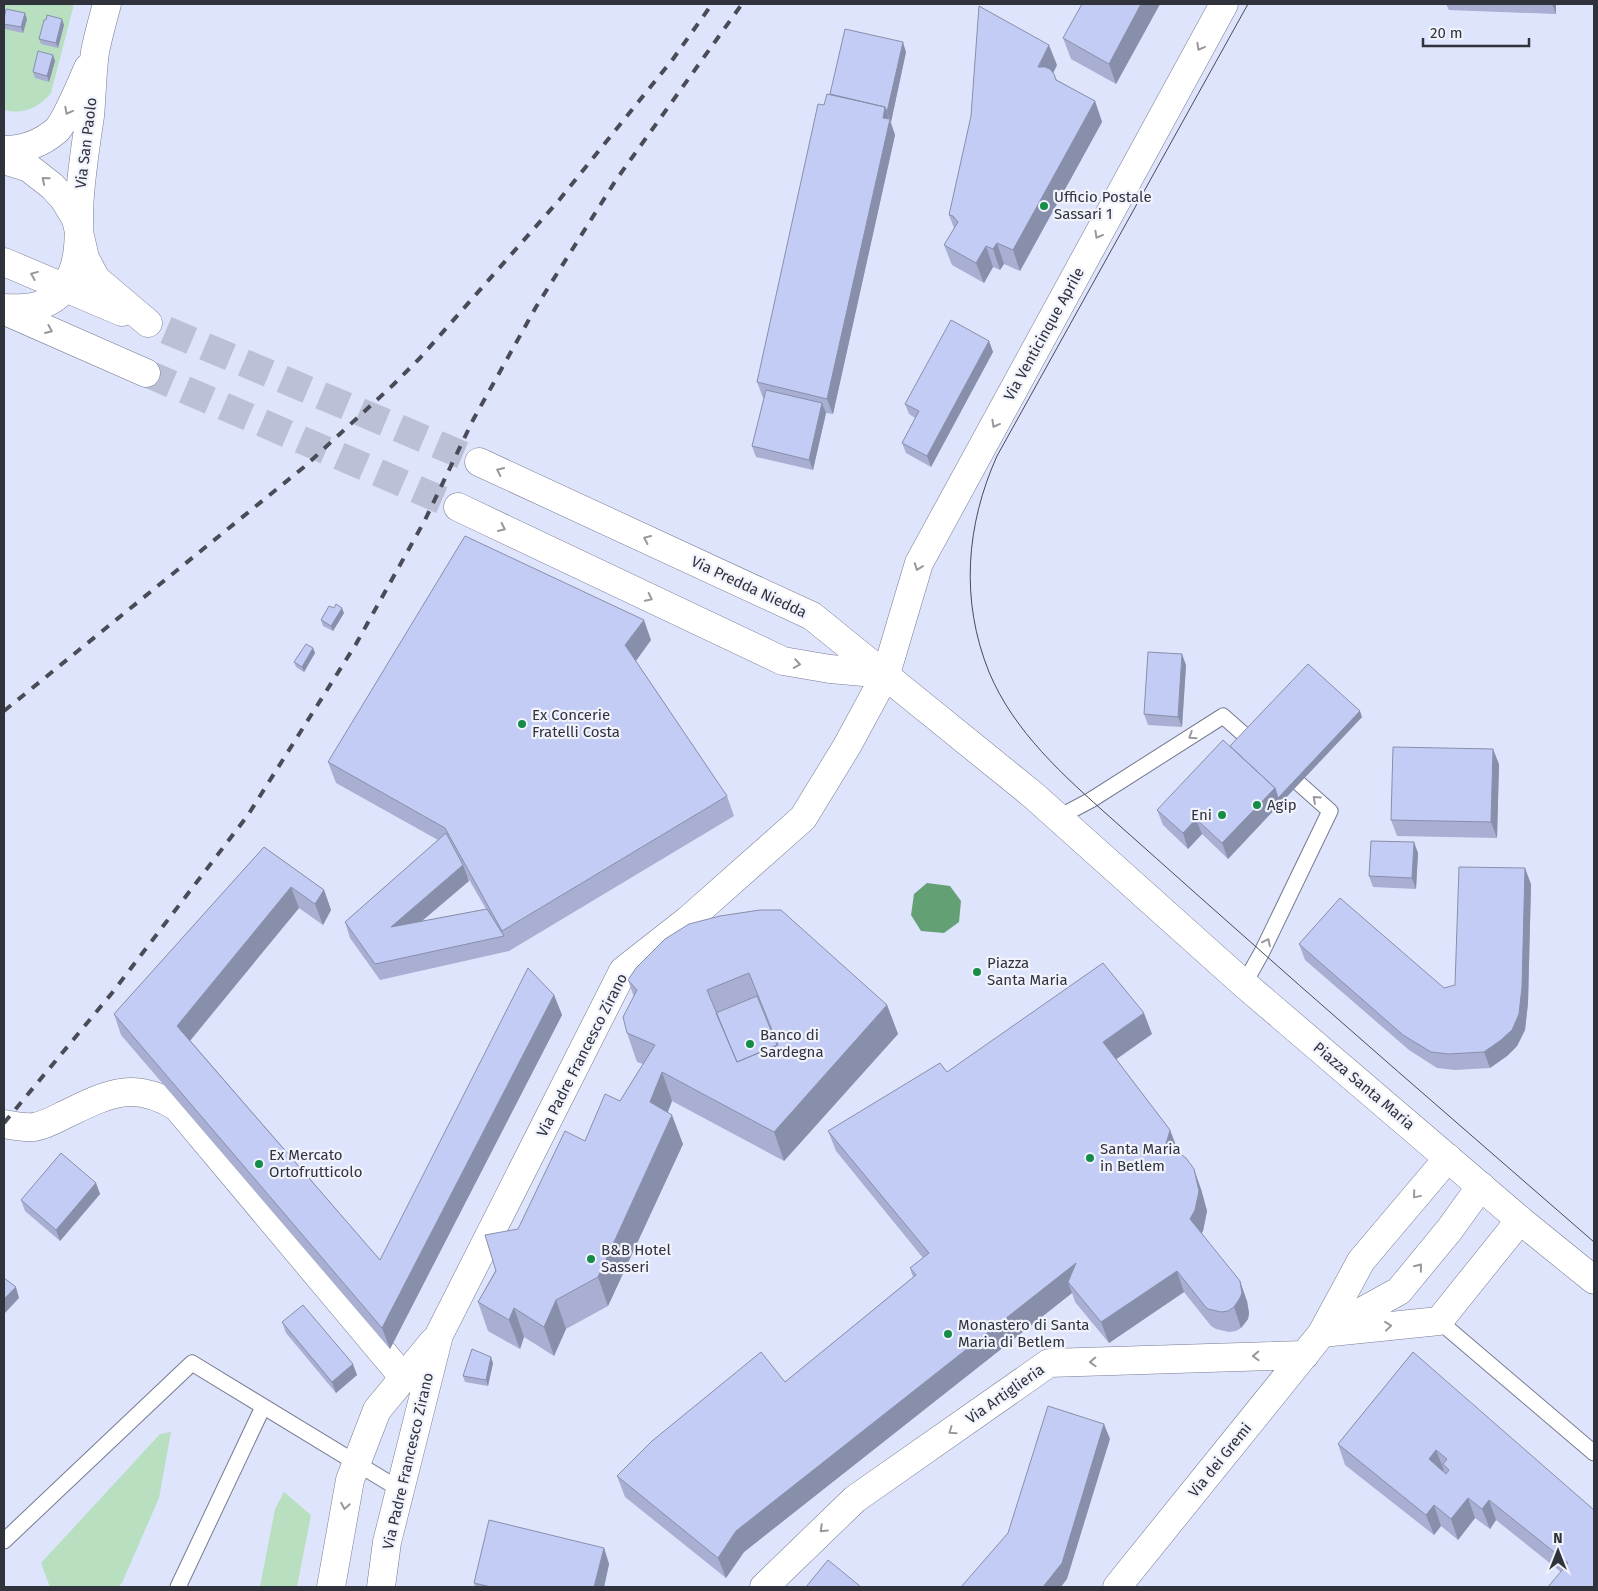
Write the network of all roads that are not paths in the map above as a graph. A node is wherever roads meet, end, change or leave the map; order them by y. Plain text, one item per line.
1 (107, 4) edge
2 (1224, 4) edge
3 (96, 50) junction
4 (4, 150) edge
5 (4, 160) edge
6 (80, 235) junction
7 (4, 262) edge
8 (65, 288) junction
9 (4, 309) edge
10 (146, 373) tunnel mouth
11 (479, 462) tunnel mouth
12 (458, 507) tunnel mouth
13 (886, 674) junction
14 (1058, 817) junction
15 (1244, 984) junction
16 (4, 1124) edge
17 (1448, 1158) junction
18 (1481, 1186) junction
19 (1520, 1220) junction
20 (1594, 1280) edge
21 (1439, 1320) junction
22 (1322, 1334) junction
23 (439, 1335) junction
24 (1304, 1355) junction
25 (404, 1378) junction
26 (263, 1407) junction
27 (1594, 1453) edge
28 (356, 1464) junction
29 (399, 1489) junction
30 (4, 1541) edge
31 (178, 1587) edge
32 (331, 1587) edge
33 (381, 1587) edge
34 (764, 1587) edge
35 (1117, 1587) edge

1 - 3 main road, Via San Paolo
2 -> 13 main road, Via Venticinque Aprile
3 -> 4 main road, Via San Paolo
3 - 6 main road, Via San Paolo
6 -> 5 main road
6 - 8 main road
6 - 8 main road
8 -> 7 main road
8 - 9 main road
9 -> 10 main road
13 -> 11 main road, Via Predda Niedda
12 -> 13 main road
13 - 14 main road, Piazza Santa Maria
13 - 23 main road, Via Padre Francesco Zirano
14 - 15 main road, Piazza Santa Maria
15 -> 14 lane
15 - 17 main road, Piazza Santa Maria
16 - 25 main road
17 - 18 main road, Piazza Santa Maria
17 -> 22 main road, Via dei Gremi
18 - 19 main road, Piazza Santa Maria
22 -> 18 main road, Via dei Gremi
19 - 20 main road, Piazza Santa Maria
19 - 21 main road
22 -> 21 main road
21 - 27 lane
22 - 24 main road, Via dei Gremi
23 - 25 main road, Via Padre Francesco Zirano
23 - 29 main road, Via Padre Francesco Zirano
24 -> 34 main road, Via Artiglieria
24 - 35 main road, Via dei Gremi
25 - 28 main road, Via Padre Francesco Zirano
26 - 28 lane
26 - 30 lane
26 - 31 lane
28 - 29 lane
28 -> 32 main road, Via Padre Francesco Zirano
29 - 33 main road, Via Padre Francesco Zirano

